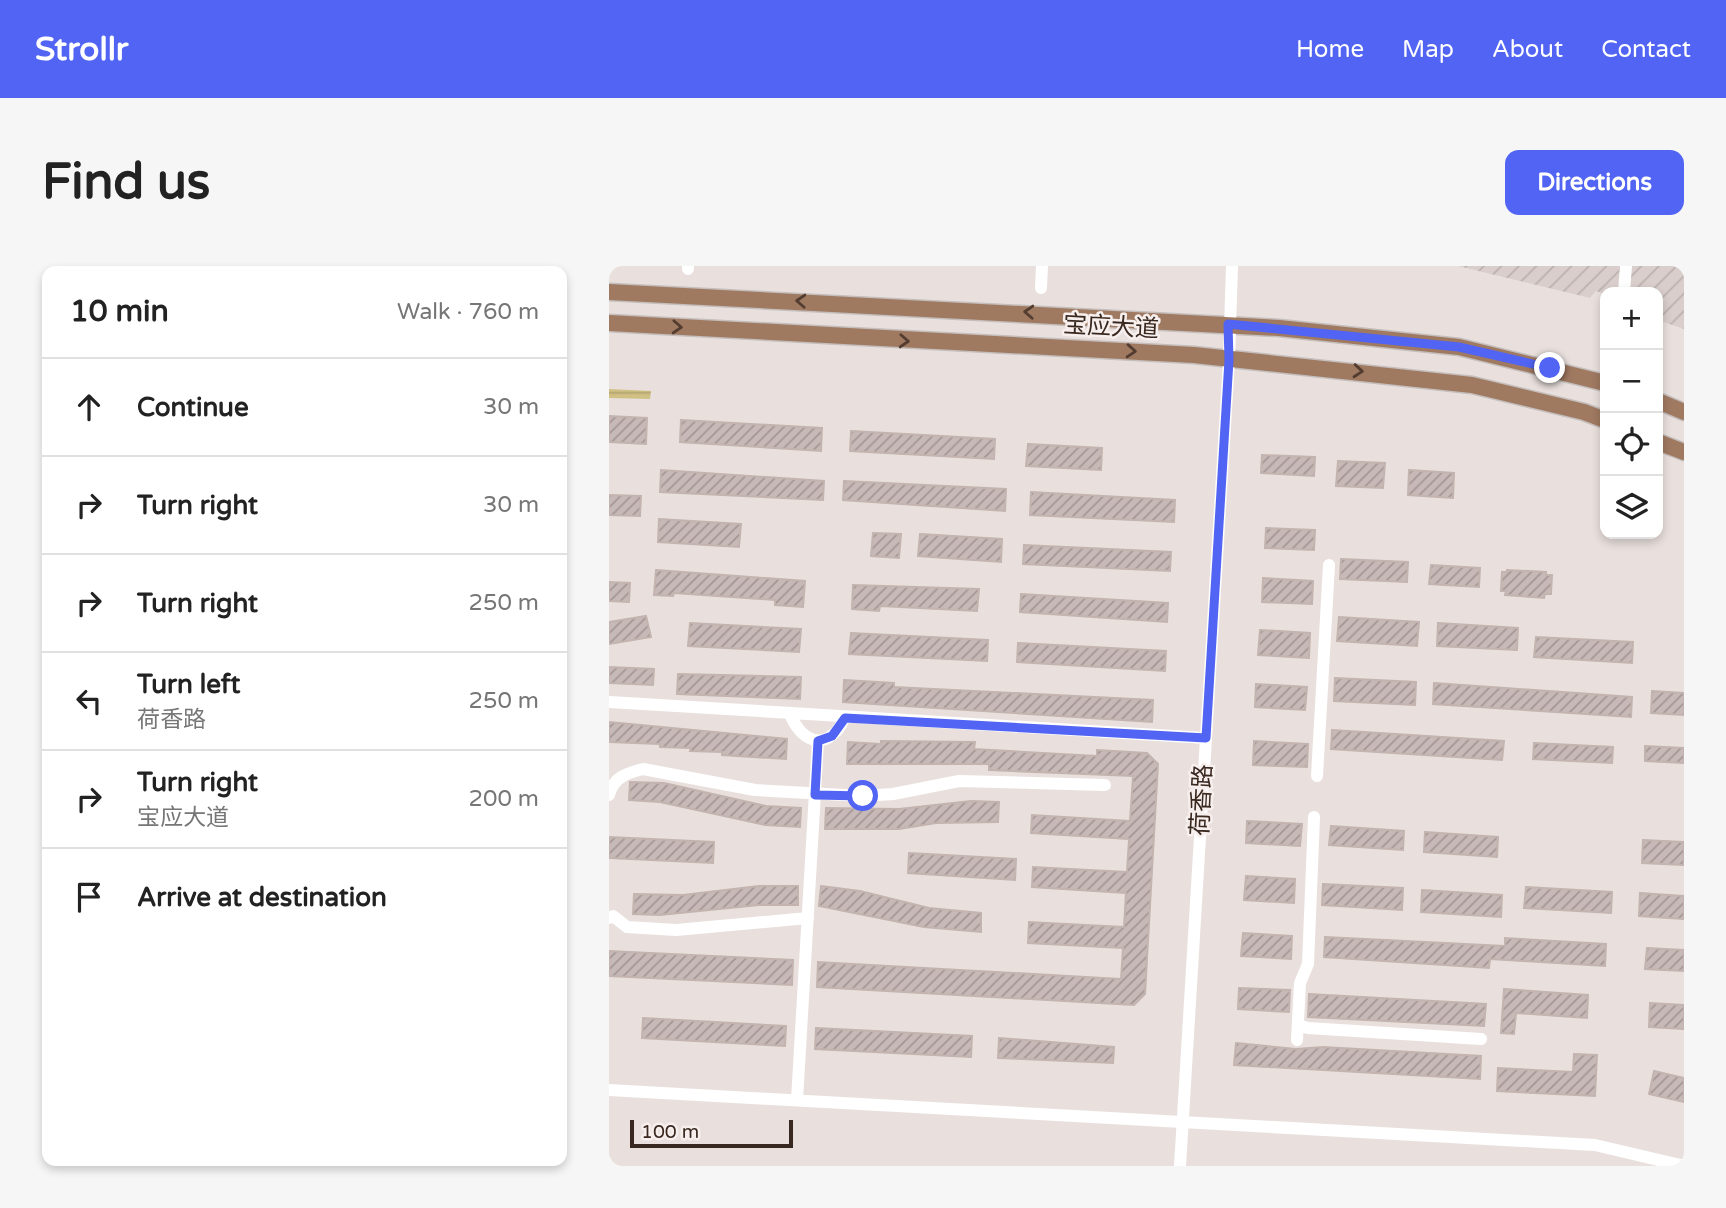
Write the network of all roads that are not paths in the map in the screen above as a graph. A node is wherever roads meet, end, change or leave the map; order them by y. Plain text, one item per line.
1 (1042, 266) edge
2 (1232, 266) edge
3 (1626, 266) edge
4 (1624, 287) edge
5 (1041, 288) dead end
6 (609, 292) edge
7 (609, 323) edge
8 (1228, 324) junction
9 (1229, 360) junction
10 (1600, 382) edge
11 (1663, 403) edge
12 (1684, 412) edge
13 (1600, 418) edge
14 (1663, 444) edge
15 (1684, 452) edge
16 (1329, 565) dead end
17 (609, 702) edge
18 (790, 714) junction
19 (845, 718) junction
20 (1206, 738) junction
21 (818, 741) junction
22 (1317, 776) dead end
23 (1105, 785) dead end
24 (609, 795) edge
25 (815, 795) junction
26 (1314, 817) dead end
27 (610, 915) edge
28 (807, 918) junction
29 (1298, 1025) junction
30 (1481, 1039) dead end
31 (1297, 1040) dead end
32 (609, 1090) edge
33 (797, 1100) junction
34 (1183, 1121) junction
35 (1180, 1166) edge
36 (1684, 1166) edge

1 - 5 street
2 - 8 street, 荷香路
3 - 4 street
8 -> 6 main road, 宝应大道
7 -> 9 main road, 宝应大道
8 - 9 street, 荷香路
8 - 10 main road, 宝应大道
9 -> 13 main road, 宝应大道
9 - 20 street, 荷香路
11 - 12 main road
14 - 15 main road
16 - 22 street
17 - 18 street
18 - 19 street
18 - 21 street
19 - 20 street
19 - 21 street
20 - 34 street, 荷香路
21 - 25 street
23 - 25 street
24 - 25 street
25 - 28 street
26 - 29 street
27 - 28 street
28 - 33 street
29 - 30 street
29 - 31 street
32 - 33 street
33 - 34 street
34 - 35 street, 荷香路
34 - 36 street

